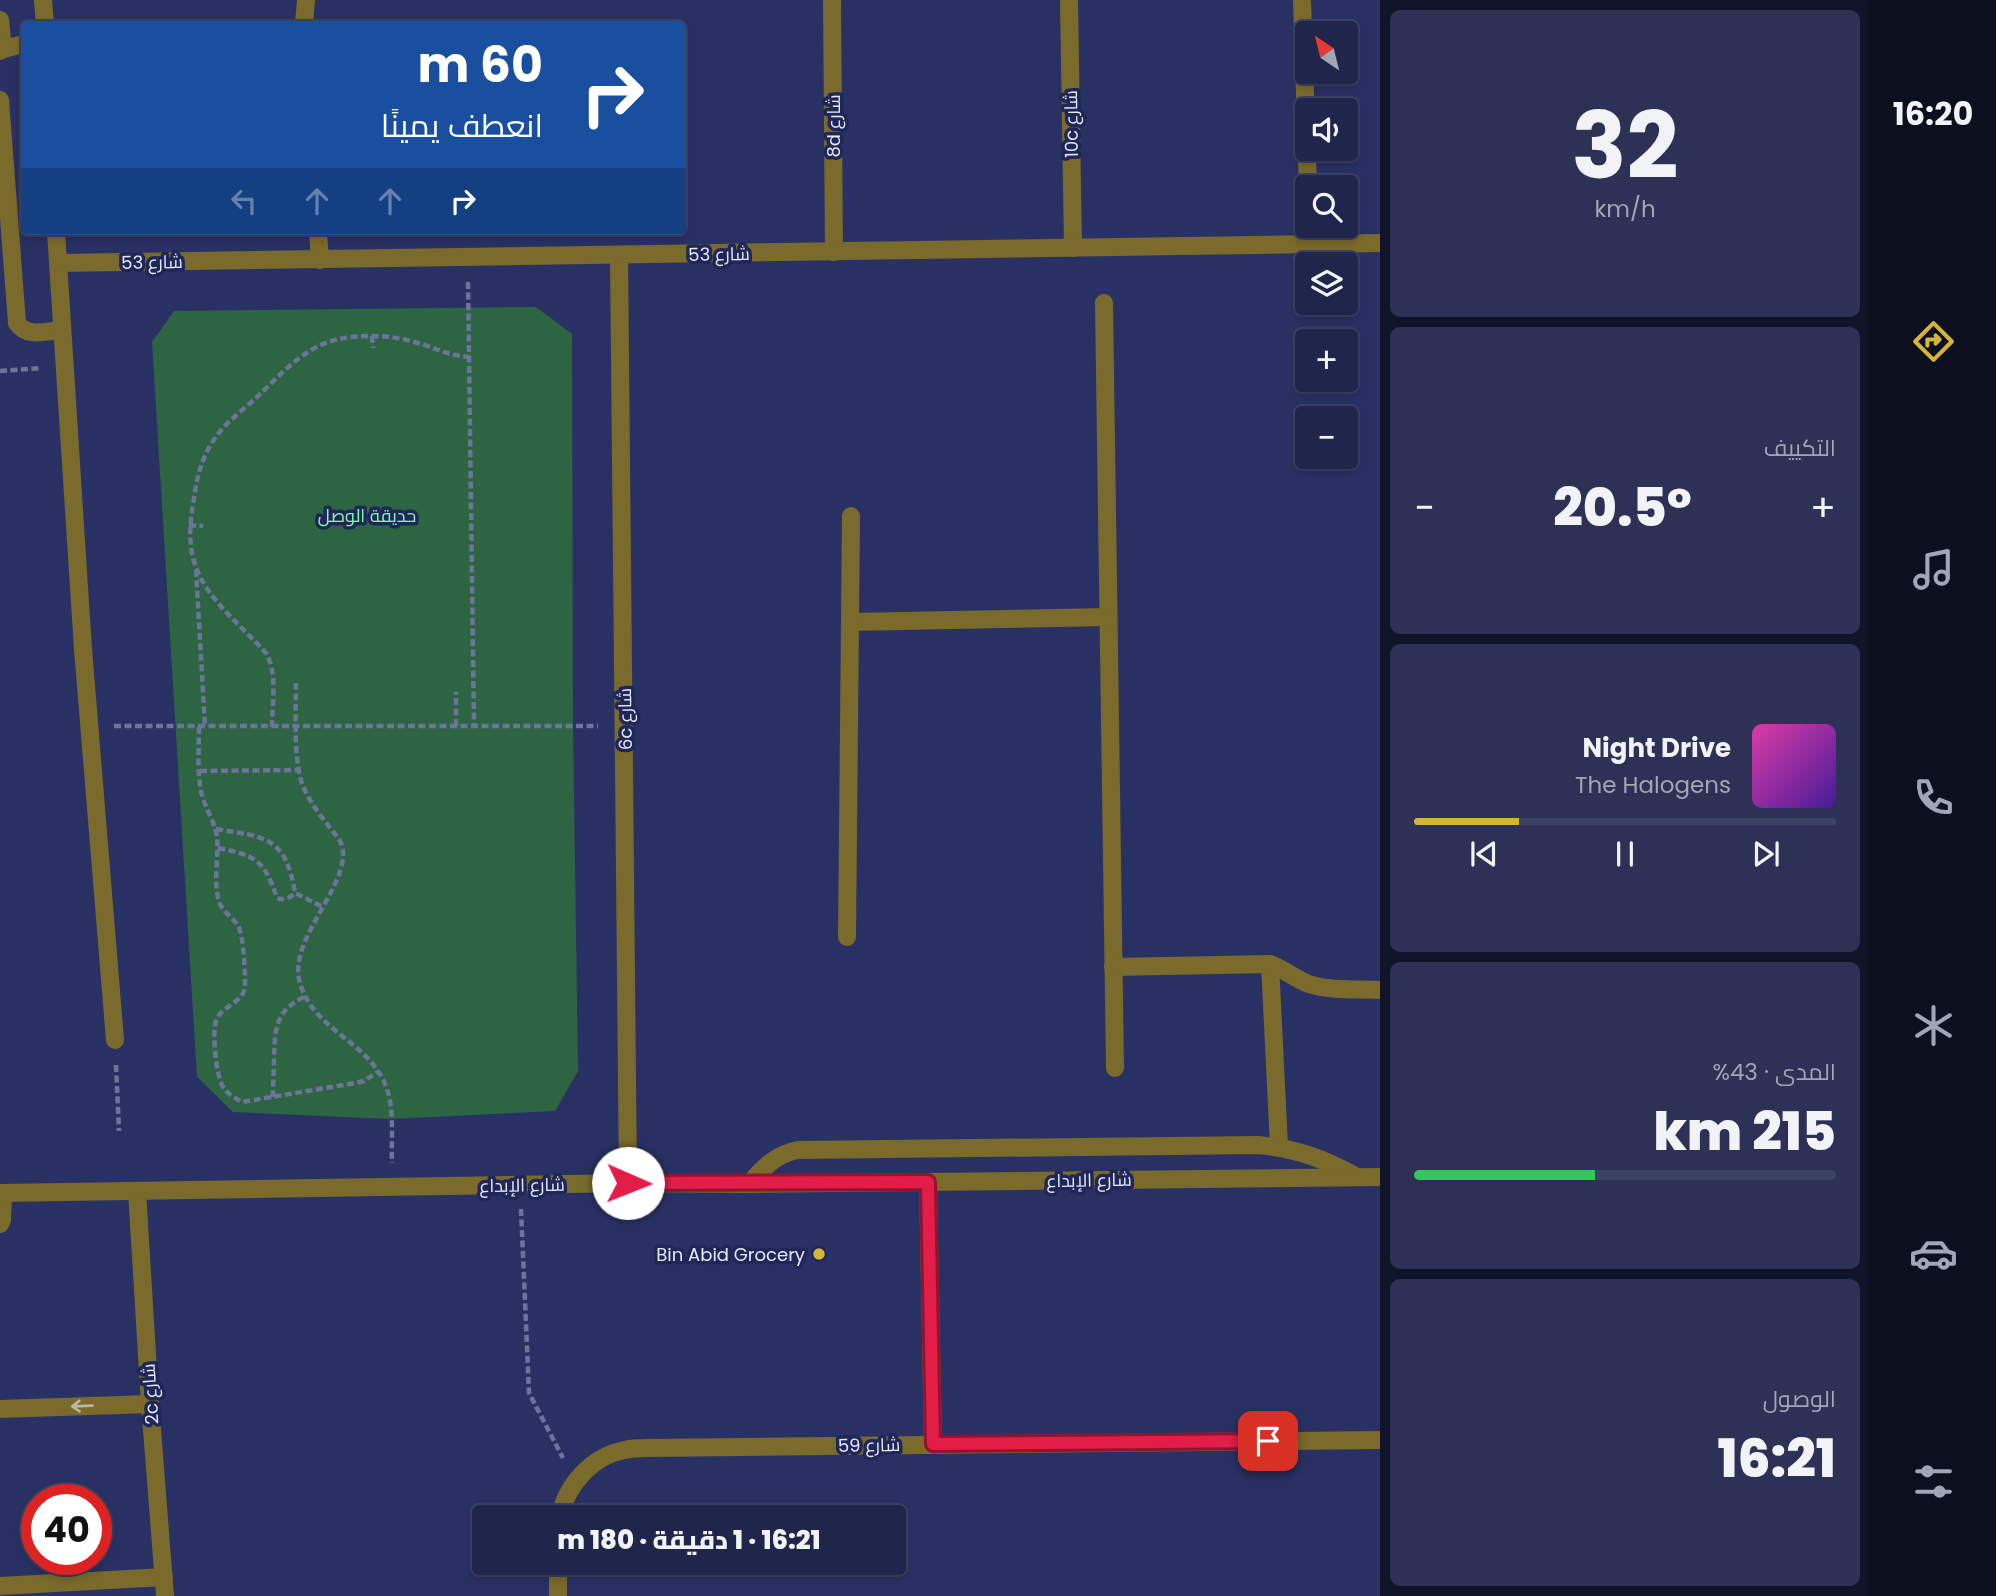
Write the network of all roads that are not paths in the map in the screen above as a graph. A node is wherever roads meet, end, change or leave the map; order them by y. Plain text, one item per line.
1 (43, 0) edge
2 (306, 0) edge
3 (832, 0) edge
4 (1069, 0) edge
5 (1301, 0) edge
6 (0, 20) edge
7 (45, 21) edge
8 (304, 21) edge
9 (21, 45) edge
10 (2, 50) edge
11 (0, 100) edge
12 (1308, 175) edge
13 (10, 184) edge
14 (56, 235) edge
15 (318, 235) edge
16 (1310, 238) edge
17 (1380, 243) edge
18 (1310, 244) junction
19 (1073, 248) junction
20 (834, 252) junction
21 (619, 255) junction
22 (320, 260) junction
23 (58, 262) junction
24 (1104, 303) dead end
25 (62, 330) junction
26 (851, 516) dead end
27 (1108, 617) junction
28 (850, 622) junction
29 (847, 937) dead end
30 (1270, 964) junction
31 (1113, 967) junction
32 (1380, 990) edge
33 (115, 1040) road end
34 (1115, 1068) dead end
35 (1279, 1146) junction
36 (1357, 1177) junction
37 (1380, 1177) edge
38 (928, 1182) junction
39 (628, 1183) junction
40 (749, 1184) junction
41 (137, 1191) junction
42 (2, 1193) edge
43 (0, 1224) edge
44 (150, 1404) junction
45 (0, 1409) edge
46 (1380, 1440) edge
47 (933, 1444) junction
48 (562, 1505) edge
49 (558, 1575) edge
50 (164, 1577) junction
51 (0, 1586) edge
52 (165, 1596) edge
53 (558, 1596) edge

1 - 7 street
2 - 8 street
3 - 20 street, 8d شارع
4 - 19 street, 10c شارع
5 - 12 street
6 - 10 street
9 - 10 street
11 - 13 street
13 - 25 street
14 - 23 street
15 - 22 street
16 - 18 street
17 - 18 street, شارع 53
18 - 19 street, شارع 53
19 - 20 street, شارع 53
20 - 21 street, شارع 53
21 - 22 street, شارع 53
21 - 39 street, 6c شارع
22 - 23 street, شارع 53
23 - 25 street
24 - 27 street
25 - 33 street
26 - 28 street
27 - 28 street
27 - 31 street
28 - 29 street
30 - 31 street
30 - 32 street
30 - 35 street
31 - 34 street
35 - 36 street
35 - 40 street
36 - 37 street, شارع الإبداع
36 - 38 street, شارع الإبداع
38 - 40 street, شارع الإبداع
38 - 47 street
39 - 40 street, شارع الإبداع
39 - 41 street, شارع الإبداع
41 - 42 street, شارع الإبداع
41 - 44 street, 2c شارع
42 - 43 street
44 -> 45 street
44 - 50 street, 2c شارع
46 - 47 street, شارع 59
47 - 48 street, شارع 59
49 - 53 street
50 - 51 street
50 - 52 street, 2c شارع

